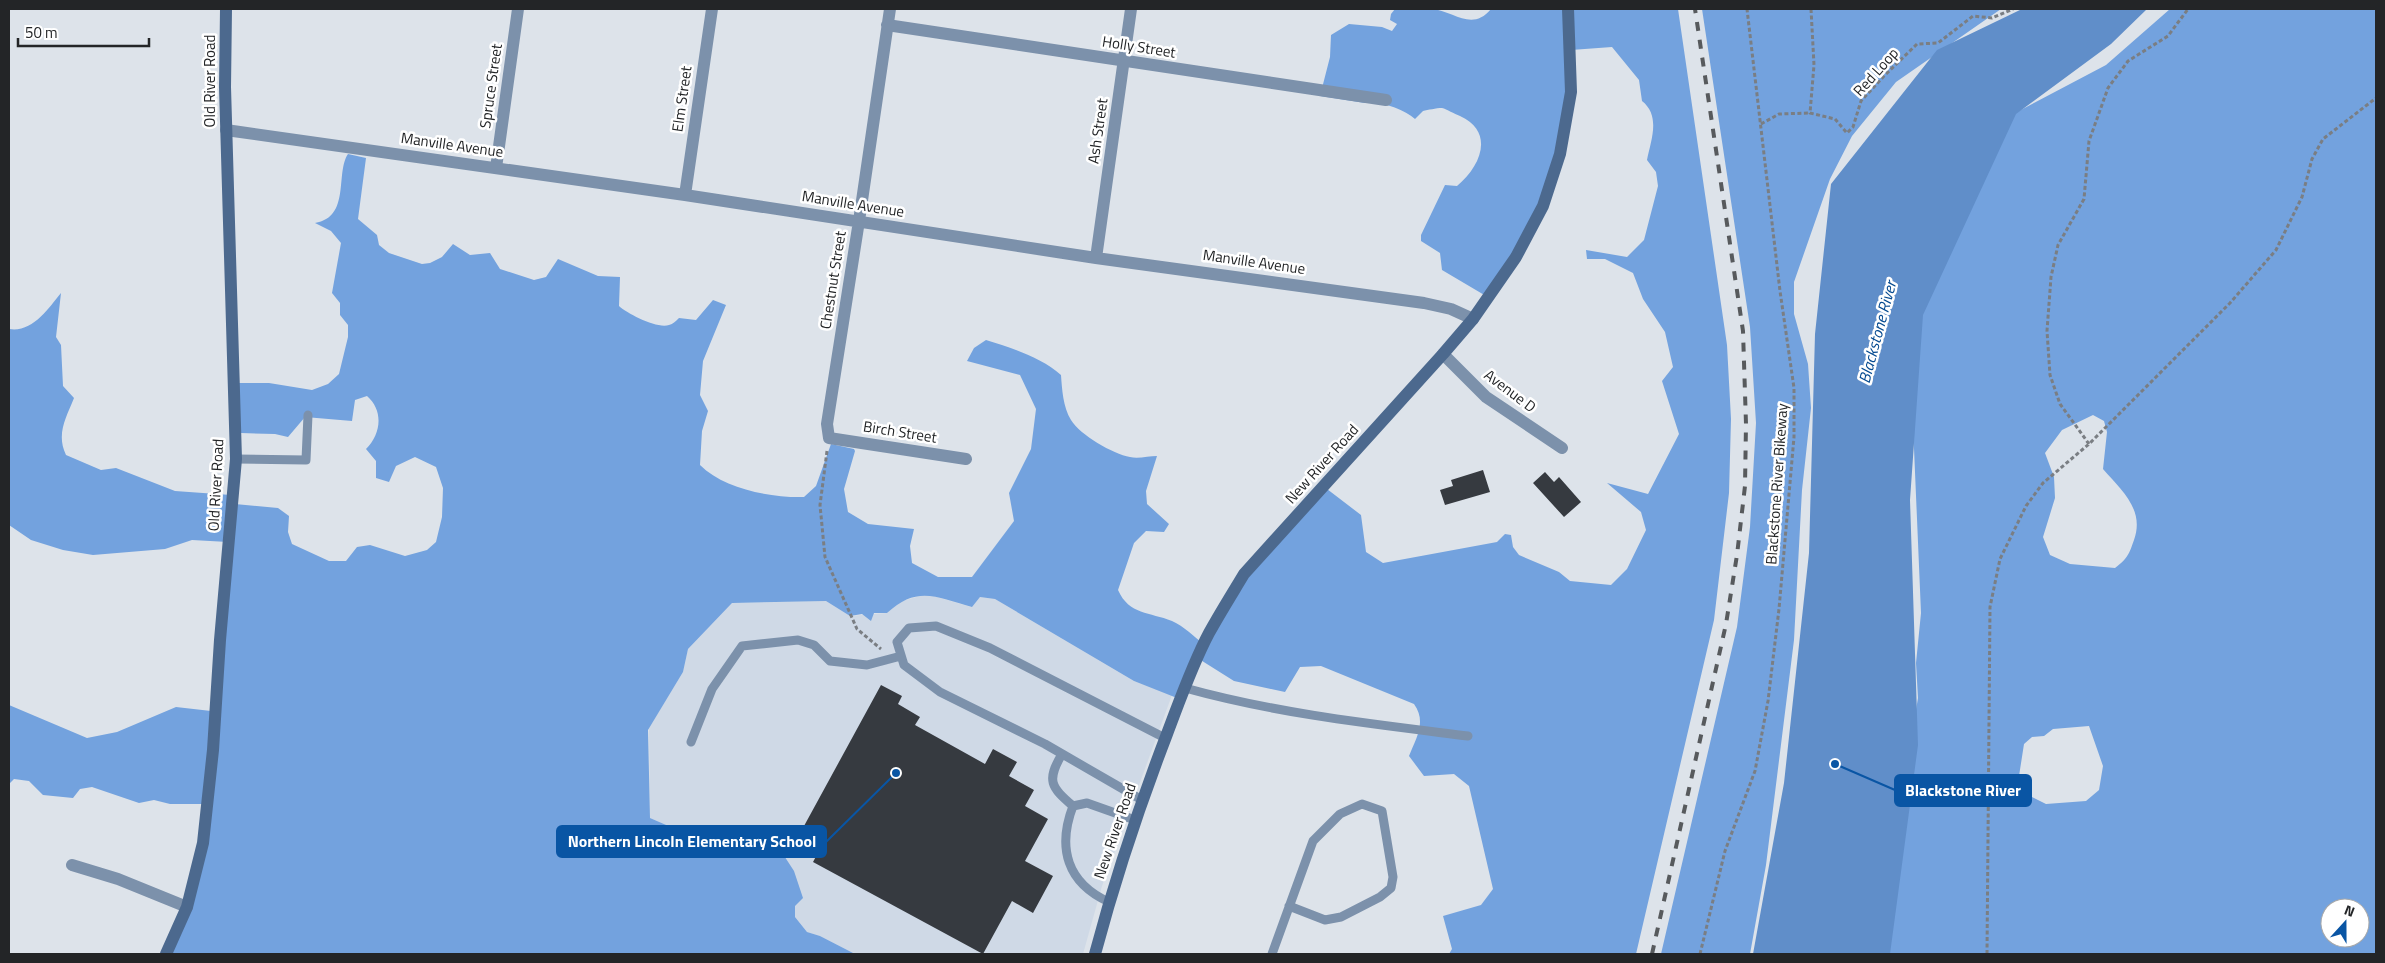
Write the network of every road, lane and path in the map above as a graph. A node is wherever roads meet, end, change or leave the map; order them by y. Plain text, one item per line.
1 (226, 9) edge
2 (518, 9) edge
3 (712, 9) edge
4 (890, 9) edge
5 (1131, 9) edge
6 (1568, 9) edge
7 (1747, 9) edge
8 (1811, 9) edge
9 (2013, 9) edge
10 (2188, 9) edge
11 (887, 24) junction
12 (1124, 61) junction
13 (2376, 98) edge
14 (1386, 100) dead end
15 (1810, 113) junction
16 (1761, 124) junction
17 (226, 130) junction
18 (496, 168) junction
19 (685, 194) junction
20 (859, 221) junction
21 (1096, 258) junction
22 (1473, 319) junction
23 (1443, 354) junction
24 (308, 415) dead end
25 (829, 438) junction
26 (2089, 444) junction
27 (1562, 448) dead end
28 (236, 459) junction
29 (966, 459) dead end
30 (901, 656) junction
31 (1185, 688) junction
32 (1468, 736) dead end
33 (1165, 738) junction
34 (691, 742) dead end
35 (1062, 754) junction
36 (1142, 800) junction
37 (1073, 806) junction
38 (1135, 820) junction
39 (72, 865) dead end
40 (1109, 902) junction
41 (1289, 906) junction
42 (186, 907) junction
43 (166, 954) edge
44 (1095, 954) edge
45 (1272, 954) edge
46 (1700, 954) edge
47 (1987, 954) edge

1 - 17 street, Old River Road
2 - 18 street, Spruce Street
3 - 19 street, Elm Street
4 - 11 street, Chestnut Street
5 - 12 street, Ash Street
6 - 22 street, New River Road
7 - 16 path, Blackstone River Bikeway
8 - 15 path
9 - 15 path, Red Loop
10 - 26 path
11 - 12 street, Holly Street
11 - 20 street, Chestnut Street
12 - 14 street, Holly Street
12 - 21 street, Ash Street
13 - 26 path
15 - 16 path
16 - 46 path, Blackstone River Bikeway
17 - 18 street, Manville Avenue
17 - 28 street, Old River Road
18 - 19 street, Manville Avenue
19 - 20 street, Manville Avenue
20 - 21 street, Manville Avenue
20 - 25 street, Chestnut Street
21 - 22 street, Manville Avenue
22 - 23 street, New River Road
23 - 27 street, Avenue D
23 - 31 street, New River Road
24 - 28 lane
25 - 29 street, Birch Street
25 - 30 path
26 - 47 path
28 - 42 street, Old River Road
30 - 33 lane
30 - 34 lane
30 - 35 lane
31 - 32 lane
31 - 33 street, New River Road
33 - 36 street, New River Road
35 - 36 lane
35 - 37 lane
36 - 38 street, New River Road
37 - 38 lane
37 - 40 lane
38 - 40 street, New River Road
39 - 42 street
40 - 44 street, New River Road
41 - 41 lane
41 - 45 lane
42 - 43 street, Old River Road

